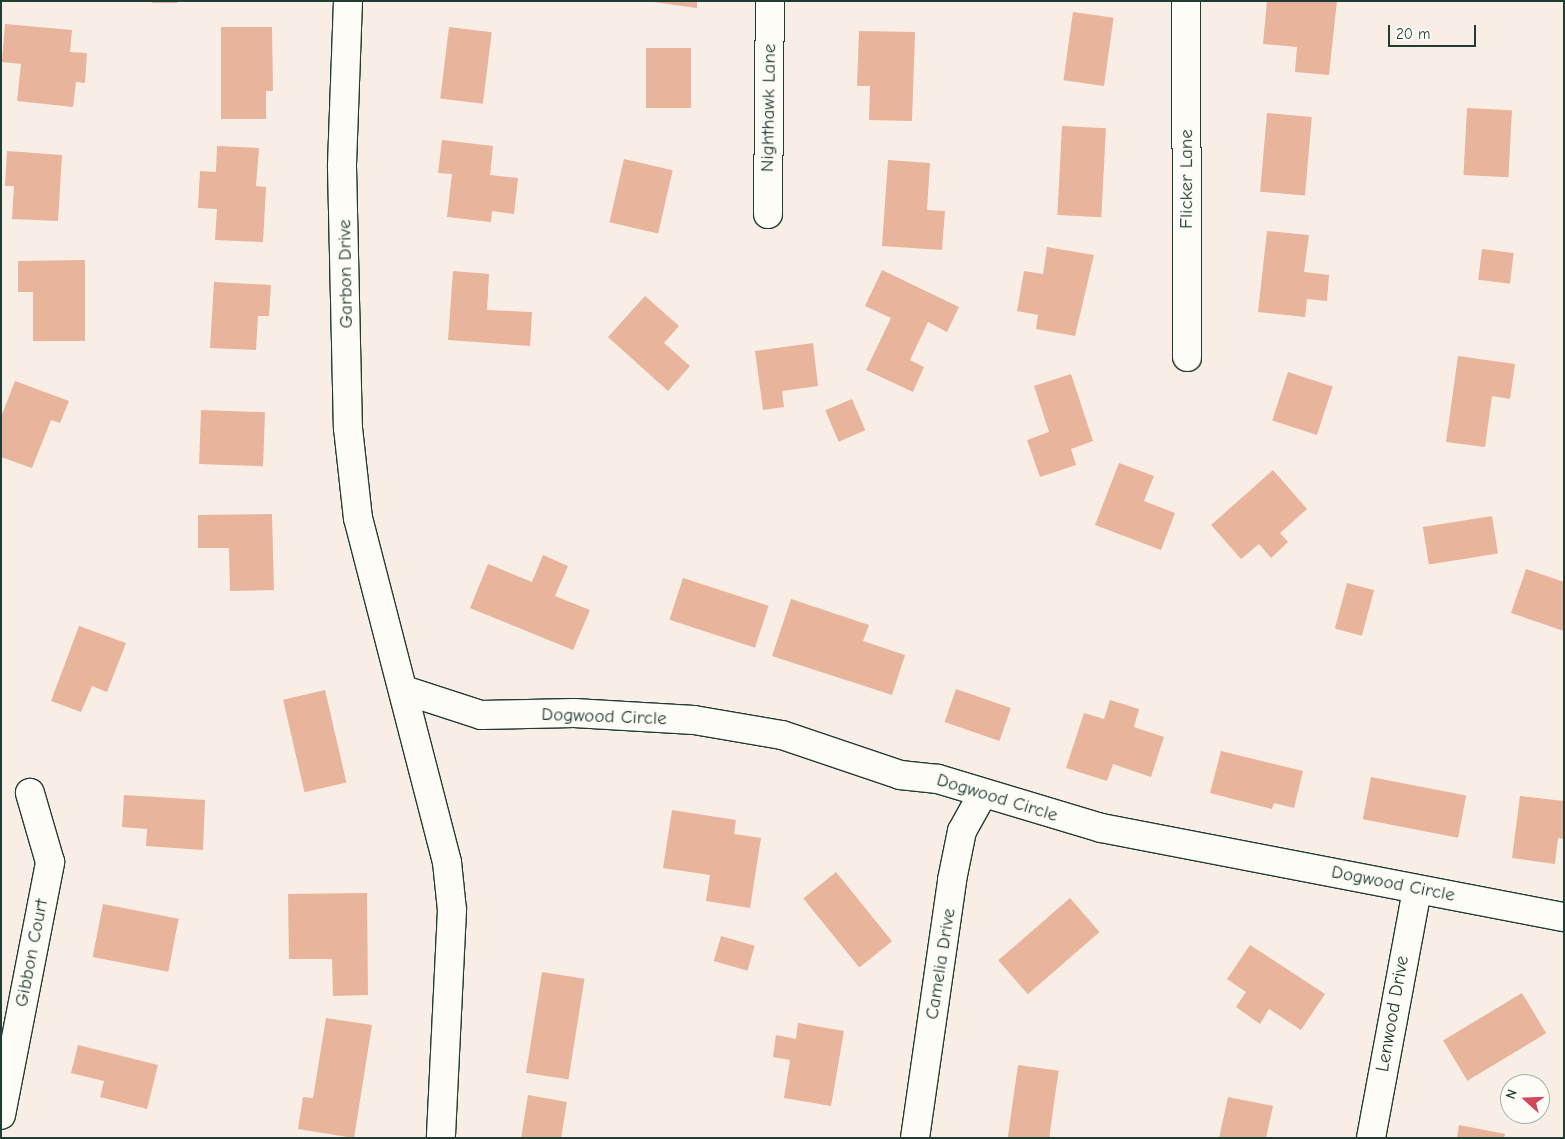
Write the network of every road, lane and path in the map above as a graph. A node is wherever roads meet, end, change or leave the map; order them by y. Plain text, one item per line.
1 (348, 1) edge
2 (770, 1) edge
3 (1186, 1) edge
4 (768, 214) dead end
5 (1187, 357) dead end
6 (404, 690) junction
7 (30, 793) dead end
8 (982, 794) junction
9 (1417, 890) junction
10 (1564, 917) edge
11 (1, 1115) edge
12 (441, 1138) edge
13 (915, 1138) edge
14 (1371, 1138) edge

1 - 6 street, Garbon Drive
2 - 4 street, Nighthawk Lane
3 - 5 street, Flicker Lane
6 - 8 street, Dogwood Circle
6 - 12 street
7 - 11 street, Gibbon Court
8 - 9 street, Dogwood Circle
8 - 13 street, Camelia Drive
9 - 10 street, Dogwood Circle
9 - 14 street, Lenwood Drive

